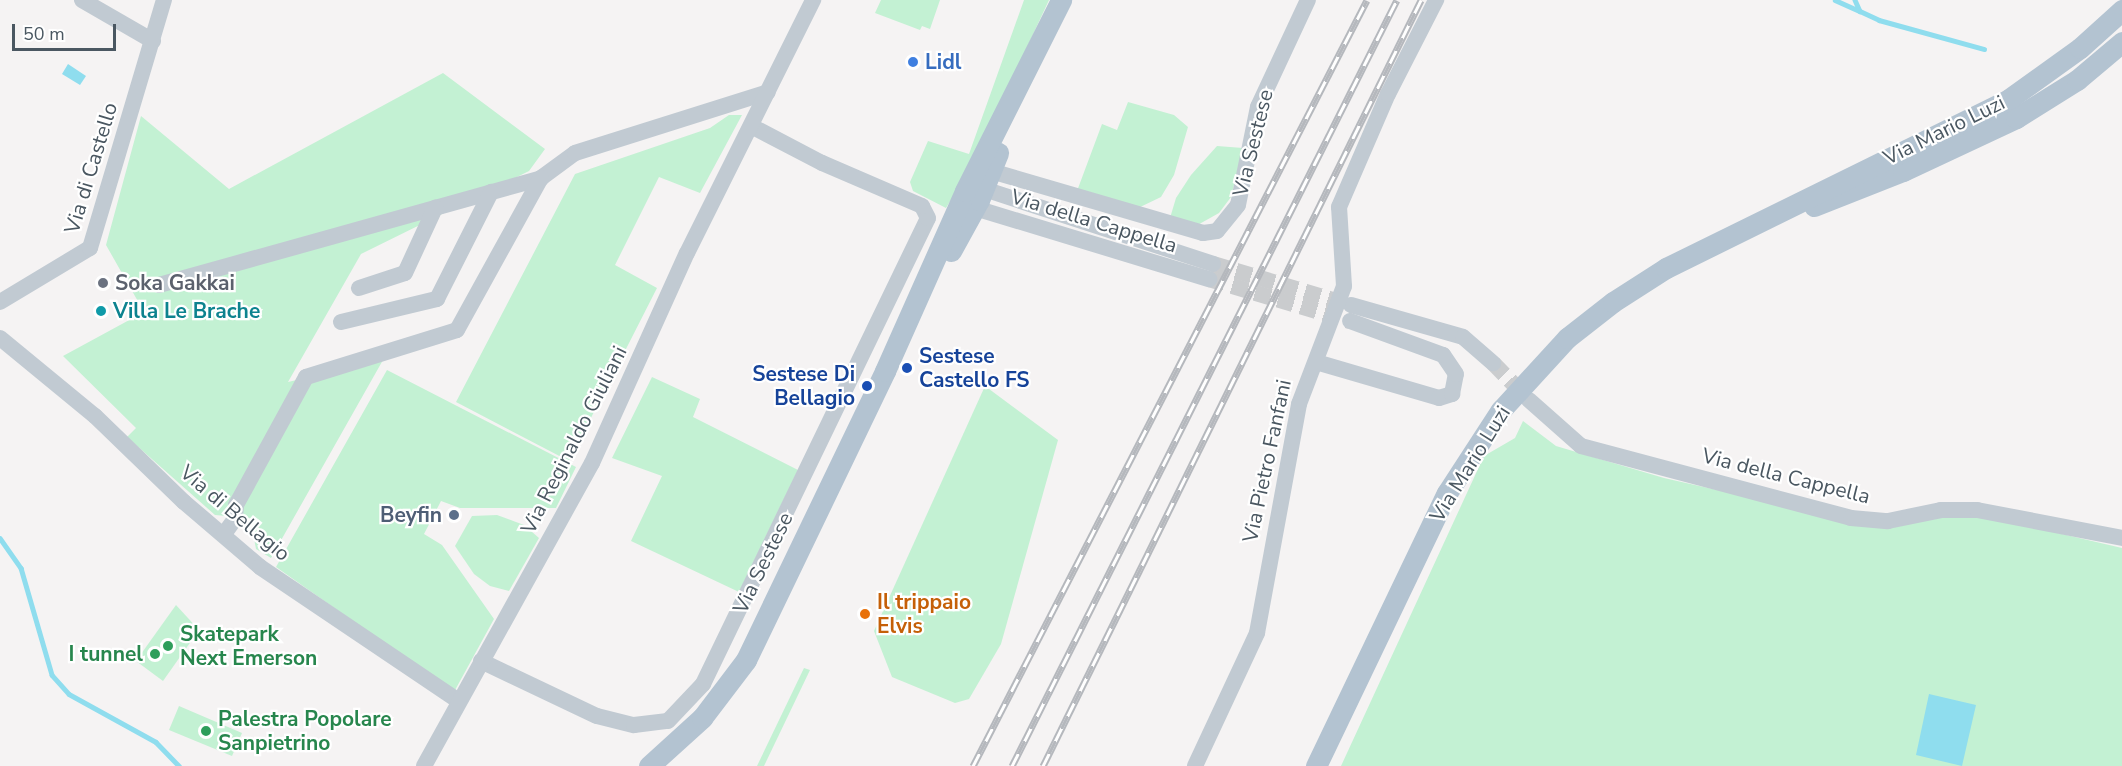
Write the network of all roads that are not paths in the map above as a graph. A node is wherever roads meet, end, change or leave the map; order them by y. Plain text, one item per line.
1 (82, 0) edge
2 (164, 0) edge
3 (813, 0) edge
4 (1308, 0) edge
5 (1436, 0) edge
6 (1057, 8) edge
7 (2122, 10) edge
8 (153, 40) junction
9 (2122, 42) edge
10 (768, 92) junction
11 (753, 127) junction
12 (993, 134) junction
13 (541, 178) junction
14 (491, 192) junction
15 (982, 192) junction
16 (435, 208) junction
17 (1750, 226) junction
18 (938, 251) junction
19 (1211, 272) tunnel mouth
20 (159, 285) dead end
21 (359, 288) dead end
22 (0, 302) edge
23 (341, 322) dead end
24 (904, 327) junction
25 (0, 338) edge
26 (1316, 362) junction
27 (1493, 363) tunnel mouth
28 (1529, 400) tunnel mouth
29 (224, 534) junction
30 (2122, 538) edge
31 (481, 661) junction
32 (457, 700) junction
33 (424, 766) edge
34 (649, 766) edge
35 (1195, 766) edge
36 (1316, 766) edge

1 - 8 street
2 - 8 street, Via di Castello
3 - 10 street, Via Reginaldo Giuliani
4 - 15 street, Via Sestese
5 - 26 street, Via Pietro Fanfani
6 - 12 main road, Via Sestese
6 - 15 main road, Via Sestese
7 - 17 main road, Via Mario Luzi
8 - 22 street, Via di Castello
9 - 17 main road, Via Mario Luzi
10 - 11 street, Via Reginaldo Giuliani
10 - 13 street
11 - 31 street, Via Reginaldo Giuliani
11 - 31 street, Via Sestese
12 - 15 street
12 - 18 main road, Via Sestese
13 - 14 street
13 - 29 street
14 - 16 street
14 - 23 street
15 - 18 street
15 - 19 street, Via della Cappella
15 - 24 main road, Via Sestese
16 - 20 street
16 - 21 street
17 - 36 main road, Via Mario Luzi
18 - 24 main road, Via Sestese
24 - 34 main road, Via Sestese
25 - 29 street, Via di Bellagio
26 - 27 street
26 - 35 street, Via Pietro Fanfani
28 - 30 street, Via della Cappella
29 - 32 street, Via di Bellagio
31 - 32 street, Via Reginaldo Giuliani
32 - 33 street, Via Reginaldo Giuliani

